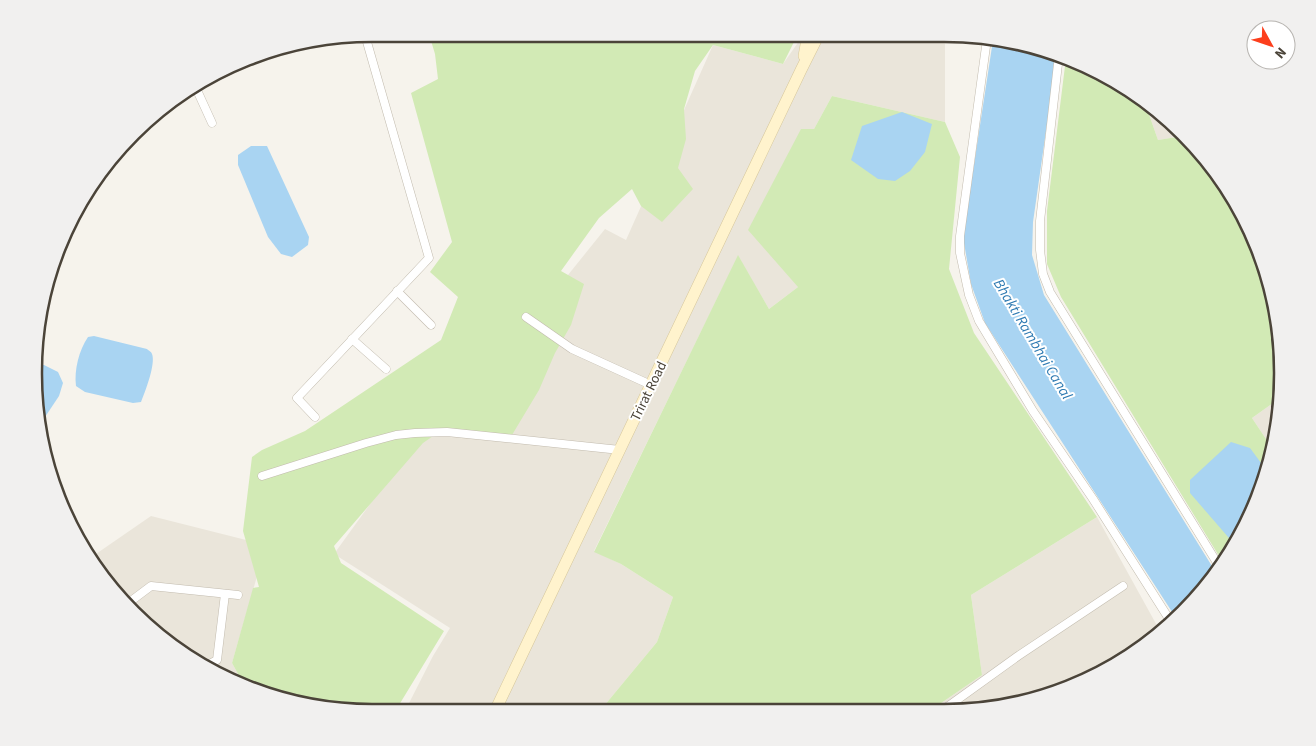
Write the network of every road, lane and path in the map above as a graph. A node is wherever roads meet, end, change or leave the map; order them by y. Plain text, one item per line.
1 (367, 42) edge
2 (806, 42) edge
3 (815, 42) edge
4 (987, 45) edge
5 (1058, 64) edge
6 (801, 70) junction
7 (198, 93) edge
8 (212, 123) dead end
9 (397, 291) junction
10 (526, 317) dead end
11 (431, 325) dead end
12 (352, 339) junction
13 (386, 369) dead end
14 (650, 385) junction
15 (315, 417) dead end
16 (620, 450) junction
17 (262, 476) dead end
18 (1215, 560) edge
19 (1123, 586) dead end
20 (225, 594) junction
21 (238, 595) dead end
22 (132, 599) edge
23 (1167, 616) edge
24 (213, 662) edge
25 (498, 704) edge
26 (952, 704) edge

1 - 9 street
2 - 6 main road, Trirat Road
3 - 6 main road, Trirat Road
4 - 23 street
5 - 18 street
6 - 14 main road, Trirat Road
7 - 8 street
9 - 11 street
9 - 12 street
10 - 14 street
12 - 13 street
12 - 15 street
14 - 16 main road, Trirat Road
16 - 17 street
16 - 25 main road, Trirat Road
19 - 26 street
20 - 21 street
20 - 22 street
20 - 24 street

